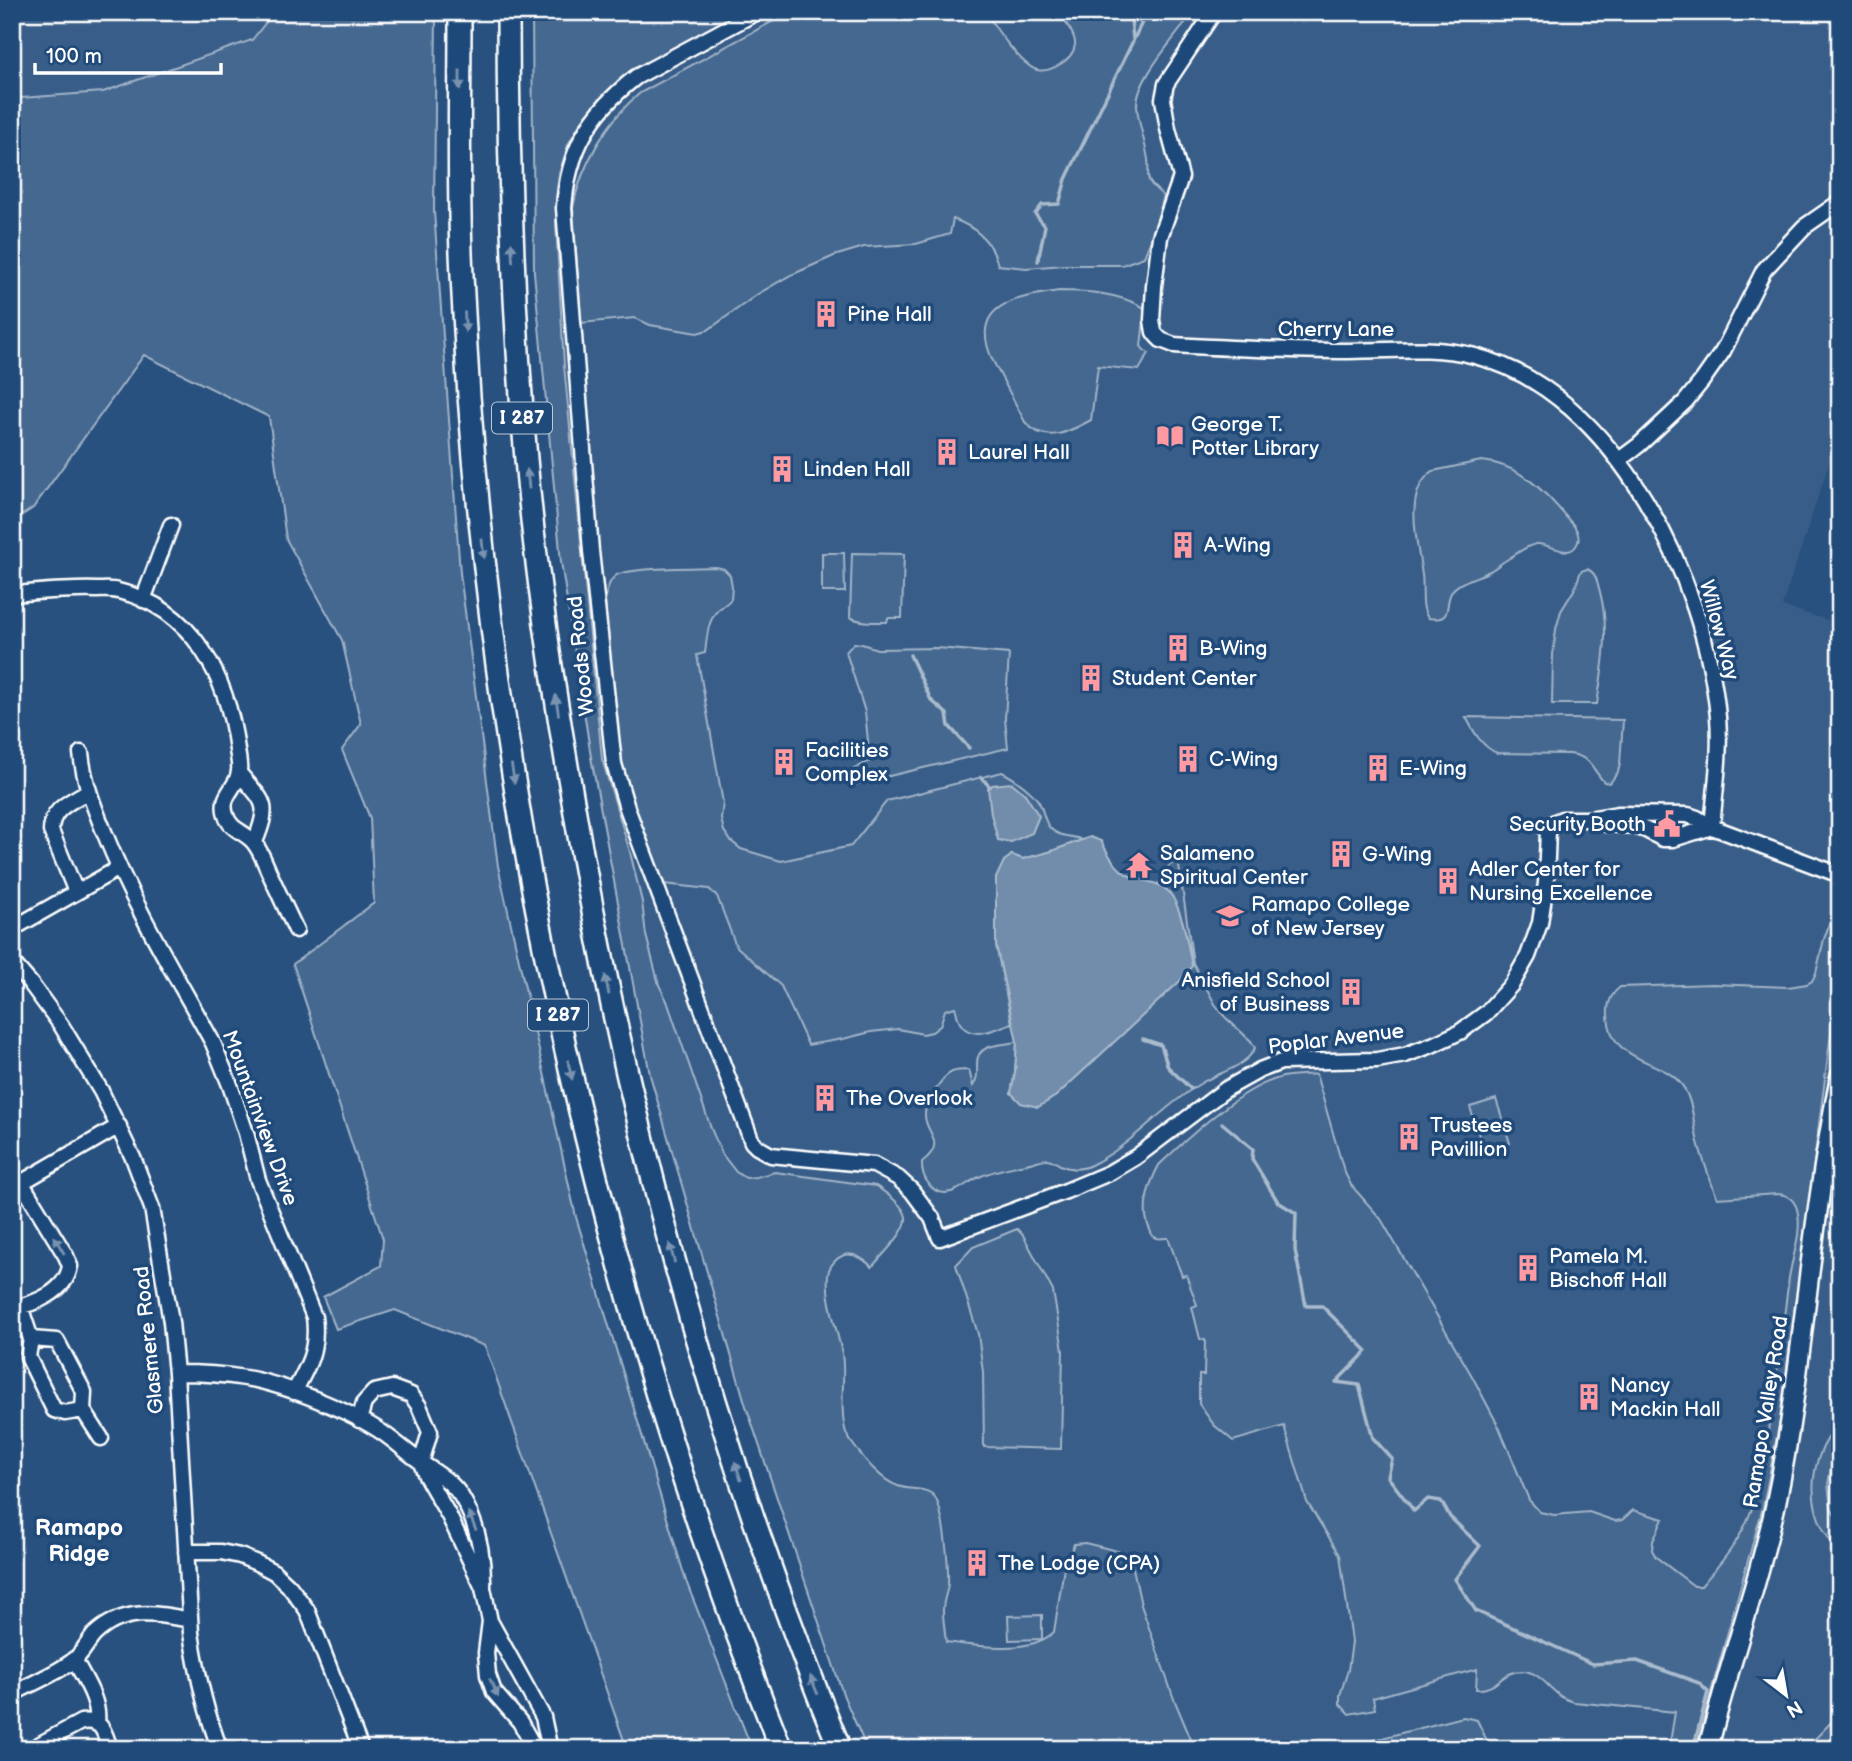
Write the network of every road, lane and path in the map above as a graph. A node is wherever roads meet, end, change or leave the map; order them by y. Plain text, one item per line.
1 (460, 12) edge
2 (508, 12) edge
3 (757, 12) edge
4 (1214, 12) edge
5 (1840, 202) edge
6 (1619, 460) junction
7 (171, 525) dead end
8 (12, 594) edge
9 (143, 600) junction
10 (81, 753) dead end
11 (239, 773) junction
12 (88, 791) junction
13 (1587, 819) junction
14 (1712, 827) junction
15 (255, 842) junction
16 (118, 868) junction
17 (1840, 875) edge
18 (76, 892) junction
19 (12, 929) edge
20 (296, 930) dead end
21 (12, 962) edge
22 (1840, 1077) edge
23 (119, 1126) junction
24 (17, 1185) edge
25 (940, 1238) joint
26 (16, 1307) edge
27 (30, 1339) junction
28 (176, 1373) junction
29 (295, 1392) junction
30 (83, 1410) junction
31 (359, 1420) junction
32 (101, 1438) dead end
33 (421, 1463) junction
34 (186, 1552) junction
35 (190, 1620) junction
36 (490, 1621) junction
37 (74, 1659) junction
38 (12, 1694) edge
39 (97, 1723) junction
40 (31, 1749) edge
41 (110, 1749) edge
42 (220, 1749) edge
43 (361, 1749) edge
44 (535, 1749) edge
45 (548, 1749) edge
46 (781, 1749) edge
47 (840, 1749) edge
48 (1708, 1749) edge

1 -> 46 highway, I 287
47 -> 2 highway, I 287
3 - 25 street, Woods Road
4 - 6 street, Cherry Lane
5 - 6 street
6 - 14 street, Willow Way
7 - 9 street
8 - 9 street
9 - 11 street
10 - 12 street, Mountainview Drive
11 - 15 street
11 - 15 street
12 - 16 street, Mountainview Drive
12 - 18 street
13 - 14 street, Poplar Avenue
13 - 14 street
13 - 25 street, Poplar Avenue
14 - 17 street, Poplar Avenue
15 - 20 street
16 - 18 street
16 - 29 street, Mountainview Drive
18 - 19 street
21 - 23 street, Glasmere Road
22 - 48 main road, Ramapo Valley Road
23 - 24 street
23 - 28 street, Glasmere Road
26 -> 24 street
26 - 27 street
27 - 30 street
27 - 30 street
28 - 29 street
28 - 34 street, Glasmere Road
29 - 31 street
30 - 32 street
31 - 33 street
31 - 33 street
33 - 36 street
34 - 35 street, Glasmere Road
34 - 43 street
35 - 37 street
35 - 42 street, Glasmere Road
36 -> 44 street
36 - 45 street
37 - 38 street
37 - 39 street
39 - 40 street
39 - 41 street

